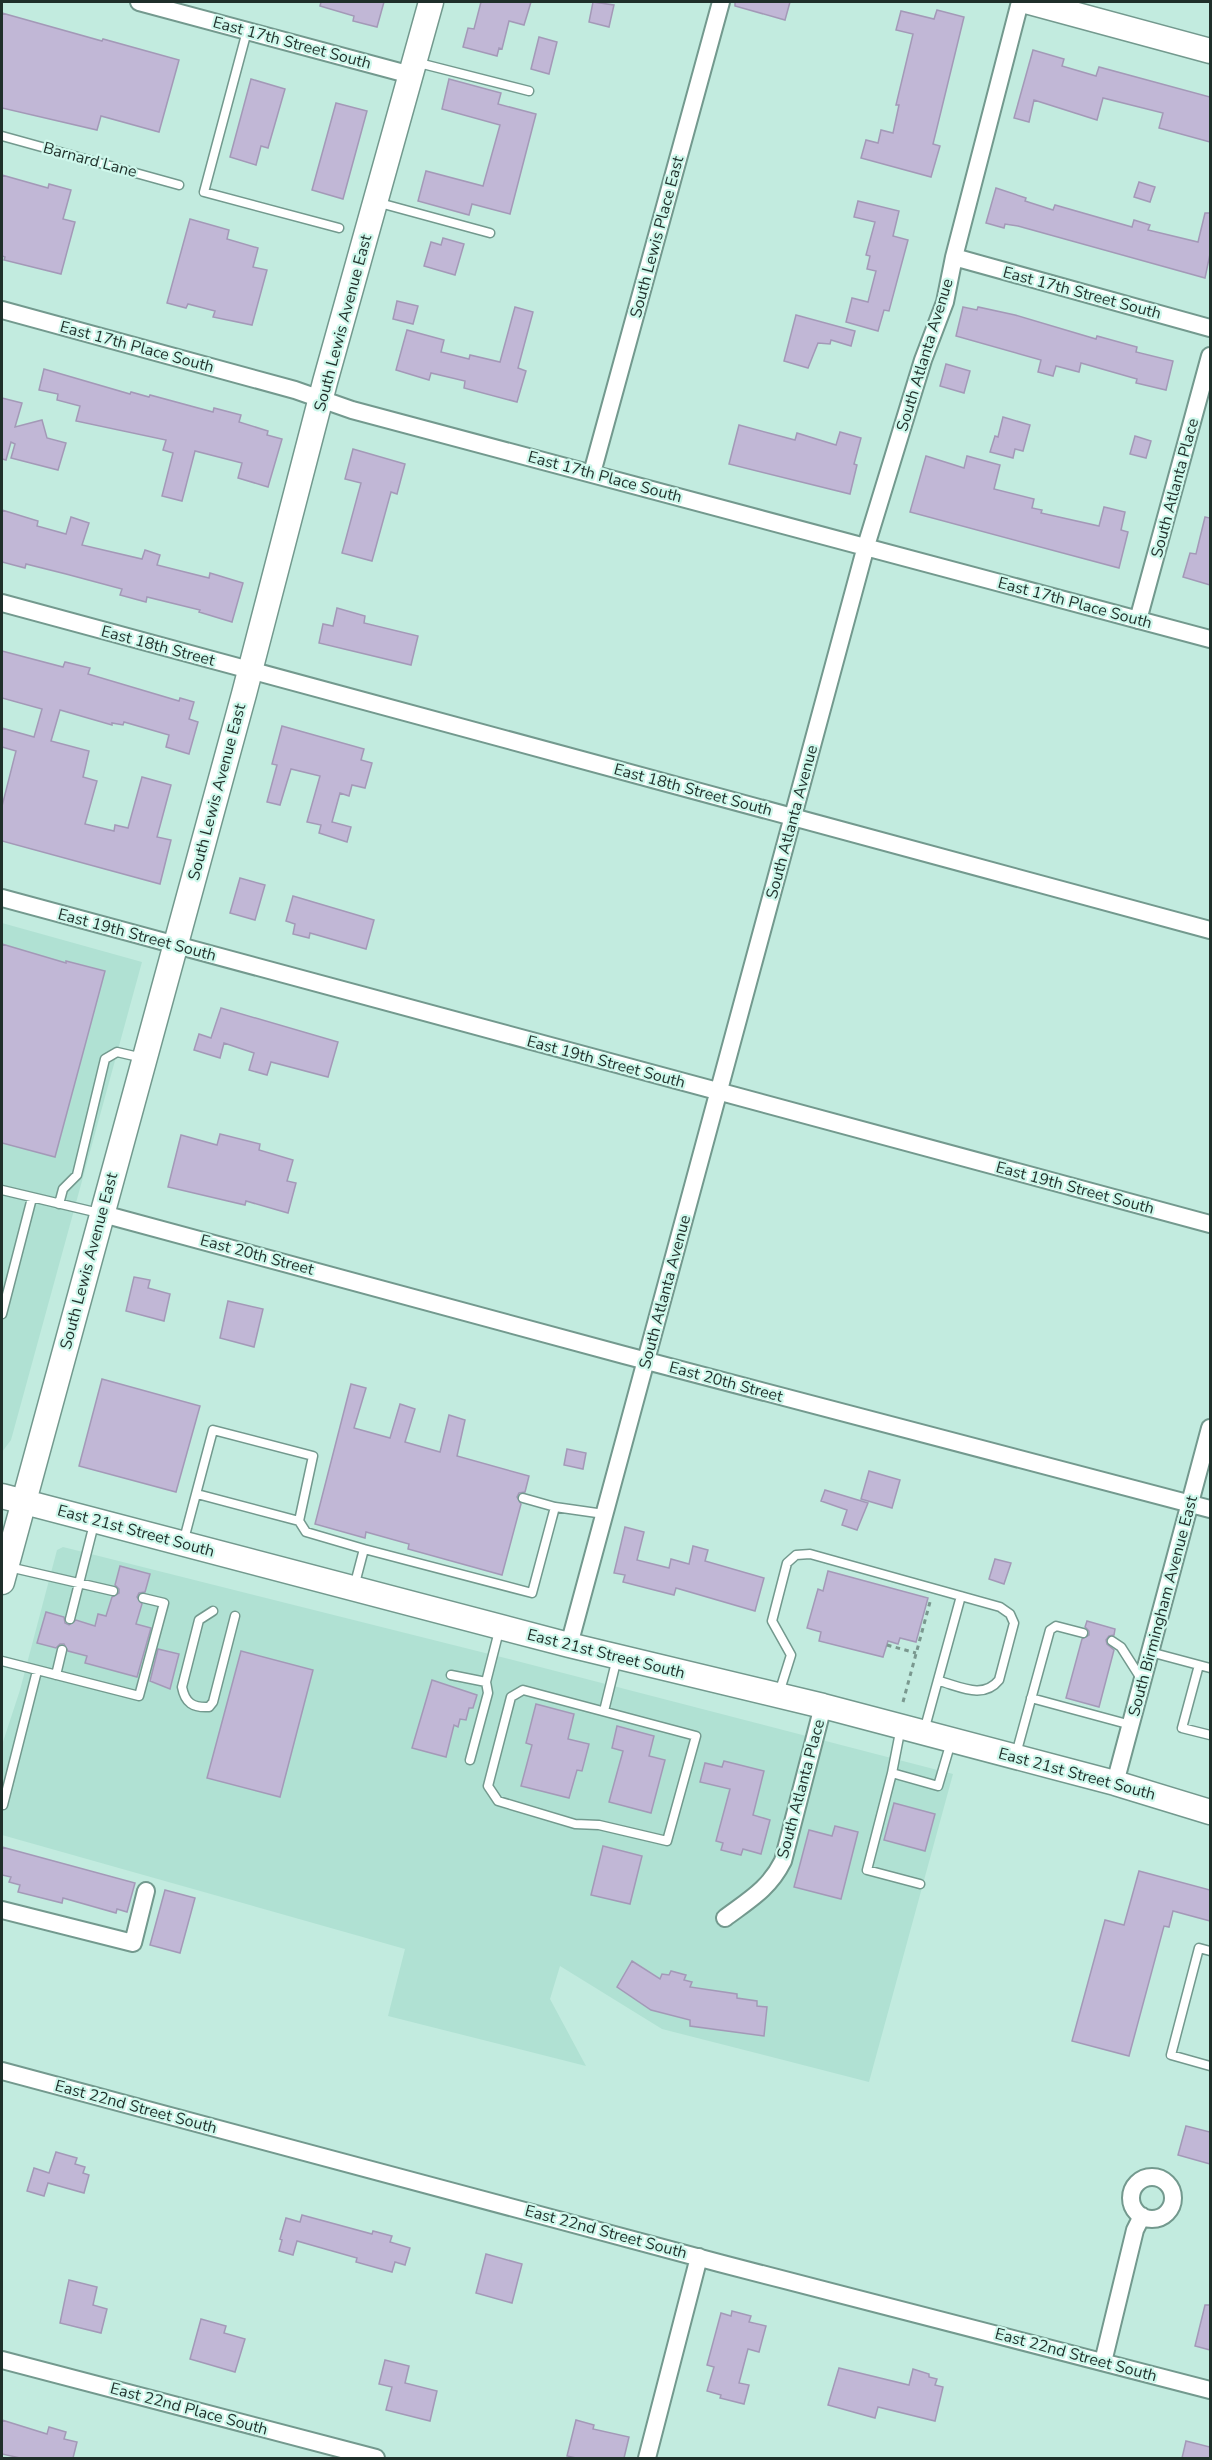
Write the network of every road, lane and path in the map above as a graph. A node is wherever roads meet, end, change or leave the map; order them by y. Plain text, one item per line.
1 (139, 2) edge
2 (431, 2) edge
3 (721, 2) edge
4 (1020, 2) edge
5 (1029, 2) edge
6 (247, 31) junction
7 (1210, 51) edge
8 (413, 69) junction
9 (529, 91) dead end
10 (2, 136) edge
11 (178, 184) dead end
12 (376, 202) junction
13 (339, 228) dead end
14 (490, 233) dead end
15 (954, 257) junction
16 (2, 310) edge
17 (1210, 328) edge
18 (1210, 356) edge
19 (321, 398) junction
20 (592, 473) junction
21 (866, 546) junction
22 (2, 603) edge
23 (1138, 620) junction
24 (1210, 639) edge
25 (250, 671) junction
26 (315, 688) joint
27 (793, 817) junction
28 (2, 898) edge
29 (1210, 930) edge
30 (175, 946) junction
31 (144, 1058) junction
32 (719, 1092) junction
33 (2, 1190) edge
34 (32, 1198) junction
35 (60, 1204) junction
36 (103, 1214) junction
37 (1210, 1224) edge
38 (2, 1314) edge
39 (646, 1361) junction
40 (1210, 1428) edge
41 (197, 1494) junction
42 (523, 1498) dead end
43 (12, 1499) edge
44 (1190, 1504) junction
45 (555, 1507) junction
46 (1210, 1509) edge
47 (604, 1514) junction
48 (95, 1520) junction
49 (298, 1521) junction
50 (183, 1544) junction
51 (364, 1549) junction
52 (4, 1574) edge
53 (78, 1583) junction
54 (354, 1588) junction
55 (934, 1588) junction
56 (113, 1591) dead end
57 (960, 1596) junction
58 (143, 1598) dead end
59 (213, 1611) dead end
60 (235, 1616) dead end
61 (70, 1619) dead end
62 (501, 1627) junction
63 (1083, 1633) dead end
64 (1112, 1641) dead end
65 (887, 1645) dead end
66 (569, 1646) junction
67 (62, 1650) dead end
68 (1150, 1652) junction
69 (916, 1653) junction
70 (617, 1657) junction
71 (2, 1661) edge
72 (1199, 1665) junction
73 (1210, 1668) edge
74 (37, 1671) junction
75 (451, 1674) dead end
76 (56, 1675) junction
77 (1142, 1680) junction
78 (939, 1681) junction
79 (486, 1682) junction
80 (779, 1695) junction
81 (1031, 1698) junction
82 (903, 1702) dead end
83 (823, 1706) junction
84 (604, 1712) junction
85 (1131, 1725) junction
86 (912, 1730) junction
87 (1210, 1735) edge
88 (952, 1740) junction
89 (1015, 1757) junction
90 (470, 1760) dead end
91 (892, 1773) junction
92 (1115, 1783) junction
93 (3, 1805) edge
94 (1210, 1812) edge
95 (920, 1884) dead end
96 (146, 1891) dead end
97 (2, 1910) edge
98 (725, 1918) dead end
99 (1210, 1951) edge
100 (1210, 2066) edge
101 (2, 2071) edge
102 (1142, 2216) dead end
103 (699, 2257) junction
104 (2, 2360) edge
105 (1103, 2362) junction
106 (1210, 2390) edge
107 (376, 2458) edge
108 (647, 2458) edge

1 - 6 street, East 17th Street South
2 - 8 main road, South Lewis Avenue East
3 - 20 street, South Lewis Place East
4 - 15 street, South Atlanta Avenue
5 - 7 main road
6 - 8 street, East 17th Street South
6 - 13 lane
8 - 9 lane
8 - 12 main road, South Lewis Avenue East
10 - 11 lane, Barnard Lane
12 - 14 lane
12 - 19 main road, South Lewis Avenue East
15 - 17 street, East 17th Street South
15 - 21 street, South Atlanta Avenue
16 - 19 street, East 17th Place South
18 - 23 street, South Atlanta Place
19 - 20 street, East 17th Place South
19 - 25 main road, South Lewis Avenue East
20 - 21 street, East 17th Place South
21 - 23 street, East 17th Place South
21 - 27 street, South Atlanta Avenue
22 - 25 street, East 18th Street
23 - 24 street, East 17th Place South
25 - 26 street, East 18th Street
25 - 30 main road, South Lewis Avenue East
26 - 27 street, East 18th Street South
27 - 29 street, East 18th Street South
27 - 32 street, South Atlanta Avenue
28 - 30 street, East 19th Street South
30 - 31 main road, South Lewis Avenue East
30 - 32 street, East 19th Street South
31 - 35 lane
31 - 36 main road, South Lewis Avenue East
32 - 37 street, East 19th Street South
32 - 39 street, South Atlanta Avenue
33 - 34 lane
34 - 35 lane
34 - 38 lane
35 - 36 lane
36 - 39 street, East 20th Street
36 - 43 main road, South Lewis Avenue East
39 - 44 street, East 20th Street
39 - 47 street, South Atlanta Avenue
40 - 44 street, South Birmingham Avenue East
41 - 49 lane
41 - 49 lane
41 - 50 lane
42 - 45 lane
43 - 48 main road, East 21st Street South
43 - 52 main road, South Lewis Avenue East
44 - 46 street, East 20th Street
44 - 68 street, South Birmingham Avenue East
45 - 47 lane
45 - 51 lane
47 - 66 street, South Atlanta Avenue
48 - 50 main road, East 21st Street South
48 - 53 lane
49 - 51 lane
50 - 54 main road, East 21st Street South
51 - 54 lane
52 - 53 lane
53 - 56 lane
53 - 61 lane
54 - 62 main road, East 21st Street South
55 - 57 lane
55 - 69 path
55 - 80 lane
57 - 78 lane
57 - 78 lane
58 - 76 lane
59 - 60 lane
62 - 66 main road, East 21st Street South
62 - 79 lane
63 - 81 lane
64 - 77 lane
65 - 69 path
66 - 70 main road, East 21st Street South
67 - 76 lane
68 - 72 lane
68 - 77 street, South Birmingham Avenue East
69 - 82 path
70 - 80 main road, East 21st Street South
70 - 84 lane
71 - 74 lane
72 - 73 lane
72 - 87 lane
74 - 76 lane
74 - 93 lane
75 - 79 lane
77 - 85 street, South Birmingham Avenue East
78 - 86 lane
79 - 90 lane
80 - 83 main road, East 21st Street South
81 - 85 lane
81 - 89 lane
83 - 86 main road, East 21st Street South
83 - 98 street, South Atlanta Place
84 - 84 lane
85 - 92 street, South Birmingham Avenue East
86 - 88 main road, East 21st Street South
86 - 91 lane
88 - 89 main road, East 21st Street South
88 - 91 lane
89 - 92 main road, East 21st Street South
91 - 95 lane
92 - 94 main road, East 21st Street South
96 - 97 street
99 - 100 lane
101 - 103 street, East 22nd Street South
102 - 105 street
103 - 105 street, East 22nd Street South
103 - 108 street
104 - 107 street, East 22nd Place South
105 - 106 street, East 22nd Street South

